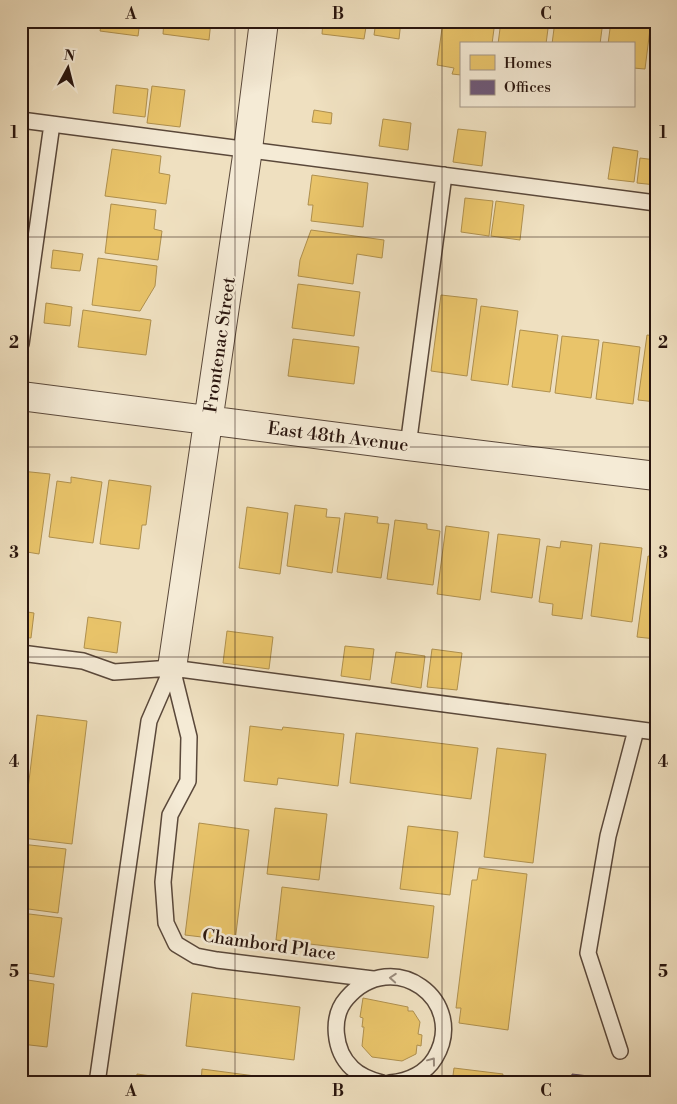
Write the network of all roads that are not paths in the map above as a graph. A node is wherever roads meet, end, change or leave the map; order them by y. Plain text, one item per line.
1 (264, 21) edge
2 (21, 120) edge
3 (52, 124) junction
4 (248, 149) junction
5 (444, 175) junction
6 (656, 203) edge
7 (21, 344) edge
8 (21, 396) edge
9 (209, 420) junction
10 (408, 446) junction
11 (656, 476) edge
12 (21, 653) edge
13 (172, 668) junction
14 (636, 730) junction
15 (656, 732) edge
16 (374, 979) junction
17 (620, 1051) dead end
18 (97, 1083) edge
19 (382, 1083) edge
20 (390, 1083) edge

1 - 4 street, Frontenac Street
2 - 3 lane
3 - 4 lane
3 - 7 lane
4 - 5 lane
4 - 9 street, Frontenac Street
5 - 6 lane
5 - 10 lane
8 - 9 street, East 48th Avenue
9 - 10 street, East 48th Avenue
9 - 13 street, Frontenac Street
10 - 11 street, East 48th Avenue
12 - 13 lane
13 - 14 lane
13 - 16 lane, Chambord Place
13 - 18 lane
14 - 15 lane
14 - 17 lane
16 - 19 lane, Chambord Place
20 -> 16 lane, Chambord Place

